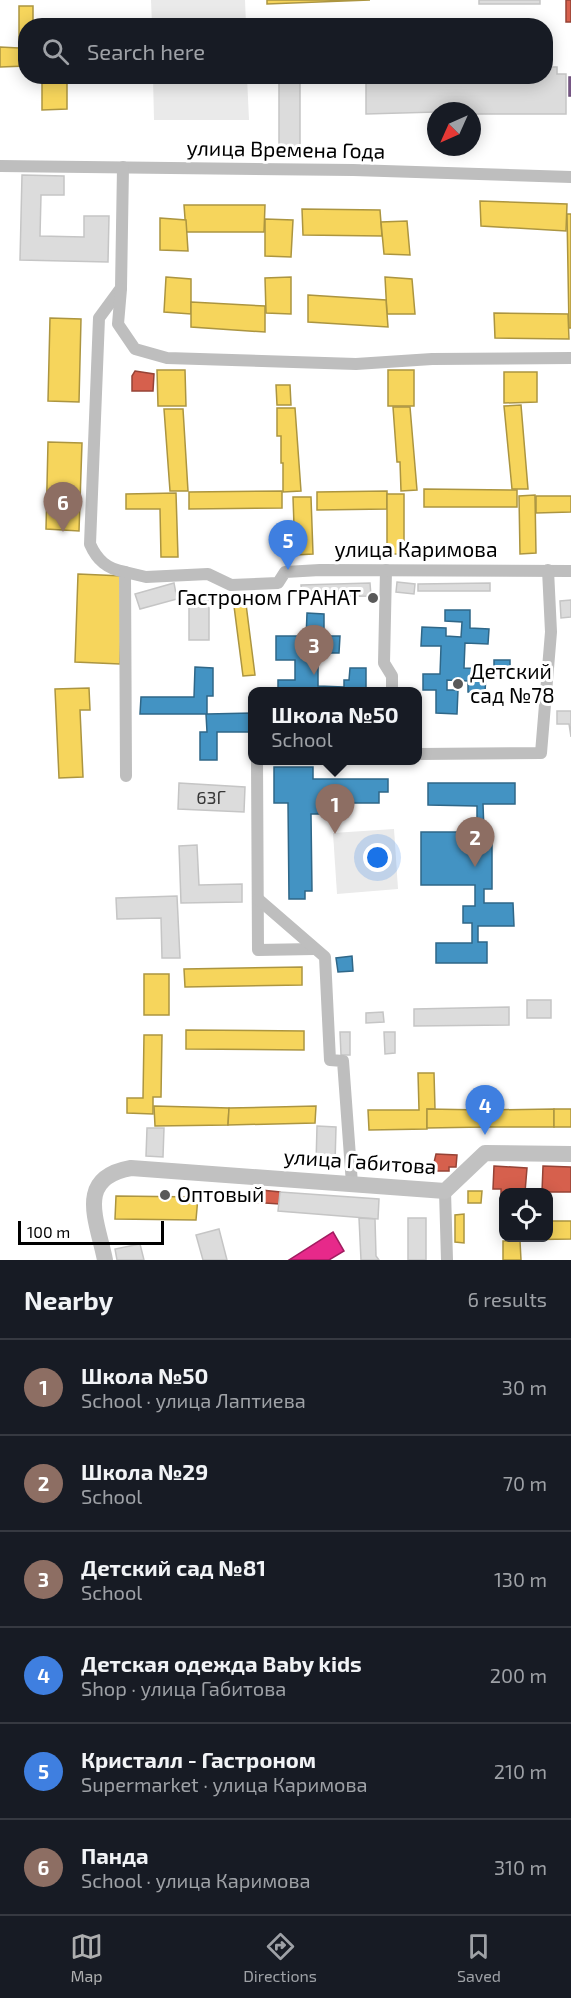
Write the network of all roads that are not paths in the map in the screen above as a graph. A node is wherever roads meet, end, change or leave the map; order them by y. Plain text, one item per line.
1 (0, 166) edge
2 (123, 167) junction
3 (571, 177) edge
4 (121, 288) junction
5 (571, 358) edge
6 (386, 570) junction
7 (548, 570) junction
8 (571, 571) edge
9 (125, 572) junction
10 (392, 687) edge
11 (422, 754) edge
12 (256, 765) edge
13 (126, 776) dead end
14 (258, 899) junction
15 (314, 949) junction
16 (571, 1154) edge
17 (352, 1184) junction
18 (445, 1191) junction
19 (447, 1254) edge
20 (105, 1260) edge

1 - 2 street, улица Времена Года
2 - 3 street, улица Времена Года
2 - 4 street
4 - 5 street
4 - 9 street
6 - 7 street, улица Каримова
6 - 9 street, улица Каримова
6 - 10 street
7 - 8 street, улица Каримова
7 - 11 street
9 - 13 street
12 - 14 street
14 - 15 street
14 - 15 street
15 - 17 street
16 - 18 street, улица Габитова
17 - 18 street, улица Габитова
17 - 20 street, улица Габитова
18 - 19 street

